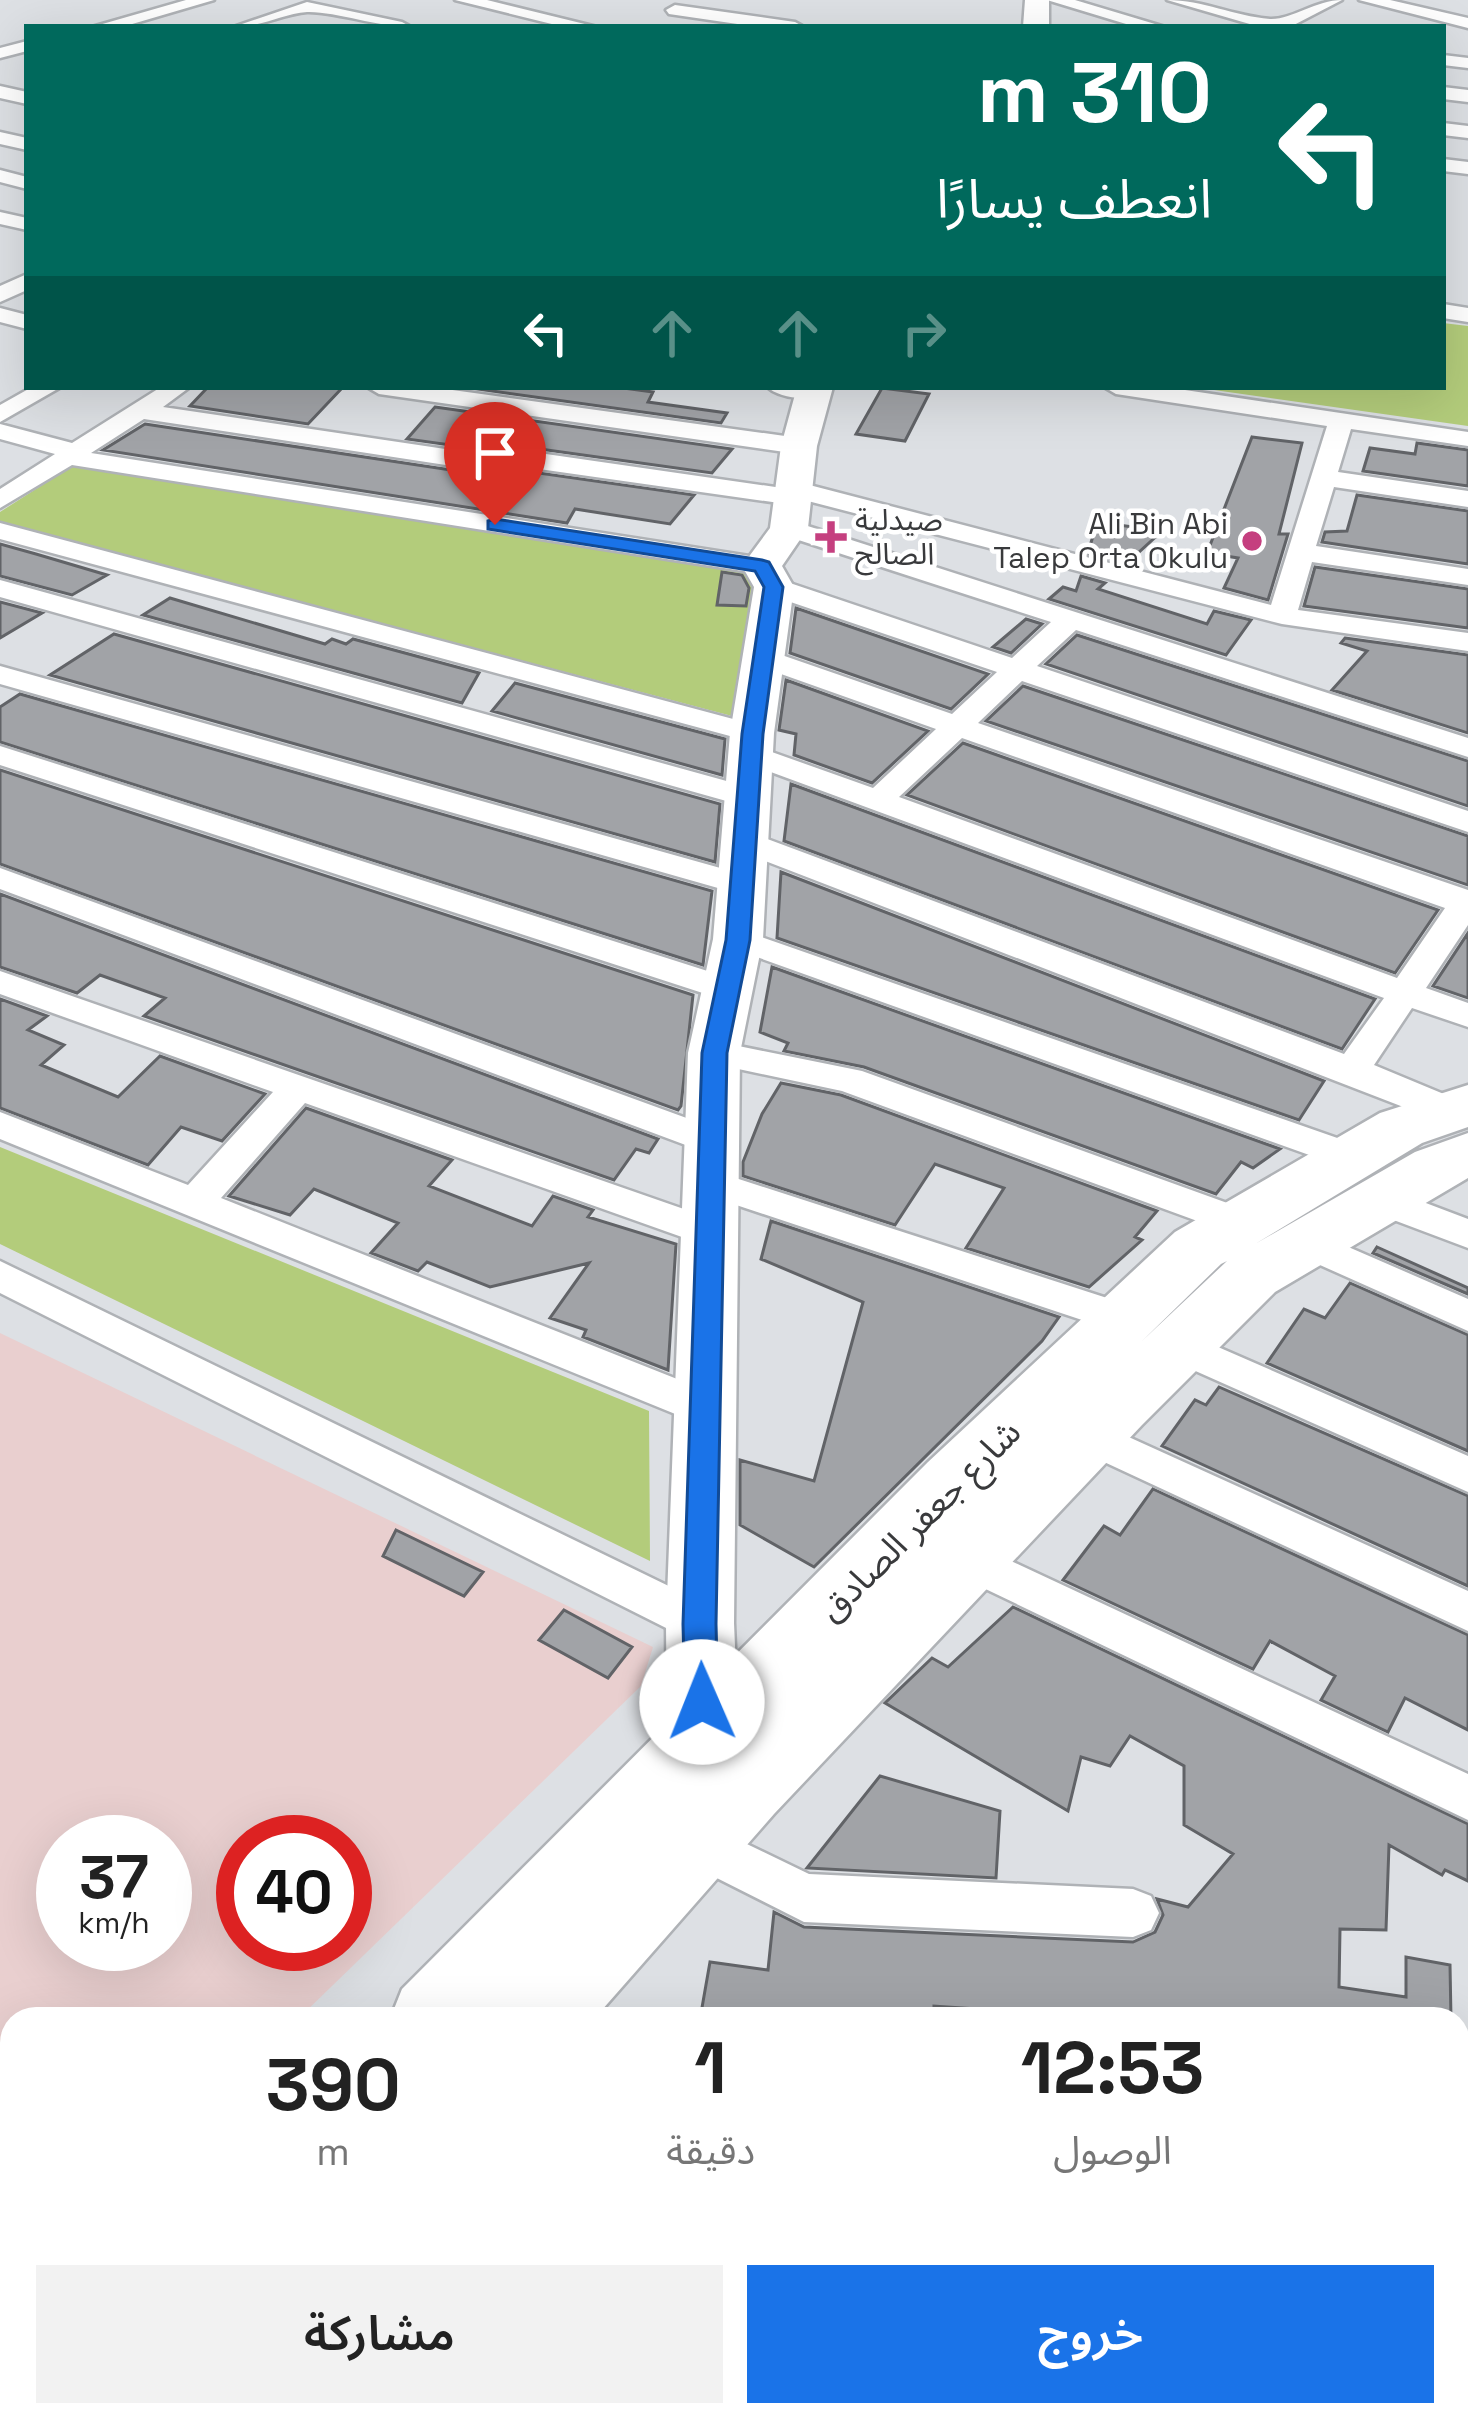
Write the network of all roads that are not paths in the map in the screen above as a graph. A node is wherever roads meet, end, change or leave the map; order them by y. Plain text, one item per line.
1 (206, 0) edge
2 (463, 0) edge
3 (1055, 0) edge
4 (1175, 0) edge
5 (1334, 0) edge
6 (1367, 0) edge
7 (1445, 0) edge
8 (675, 10) dead end
9 (1419, 12) junction
10 (1468, 23) edge
11 (113, 24) edge
12 (252, 24) edge
13 (388, 24) edge
14 (574, 24) edge
15 (774, 24) edge
16 (1145, 24) edge
17 (1270, 24) edge
18 (1282, 24) edge
19 (1393, 24) edge
20 (44, 390) edge
21 (173, 390) edge
22 (384, 390) edge
23 (802, 390) edge
24 (1136, 390) edge
25 (138, 411) junction
26 (0, 415) edge
27 (1341, 420) junction
28 (0, 431) edge
29 (1468, 439) edge
30 (476, 451) edge
31 (71, 454) junction
32 (1325, 478) junction
33 (1468, 499) edge
34 (0, 500) edge
35 (785, 519) junction
36 (0, 530) edge
37 (1302, 552) junction
38 (1468, 577) edge
39 (0, 588) edge
40 (1282, 616) junction
41 (1071, 619) junction
42 (1468, 642) edge
43 (763, 658) junction
44 (1016, 669) junction
45 (0, 675) edge
46 (956, 726) junction
47 (1468, 748) edge
48 (8, 766) edge
49 (878, 800) junction
50 (749, 802) junction
51 (1468, 822) edge
52 (5, 886) edge
53 (1467, 903) edge
54 (734, 965) junction
55 (0, 982) edge
56 (1404, 993) junction
57 (1468, 1016) edge
58 (714, 1053) junction
59 (1352, 1070) junction
60 (297, 1089) junction
61 (1462, 1124) edge
62 (0, 1125) edge
63 (1367, 1178) junction
64 (711, 1186) junction
65 (194, 1202) junction
66 (1274, 1233) junction
67 (1468, 1234) edge
68 (0, 1276) edge
69 (1468, 1316) edge
70 (1152, 1332) junction
71 (705, 1408) junction
72 (1089, 1436) junction
73 (1468, 1475) edge
74 (968, 1560) junction
75 (1468, 1612) edge
76 (700, 1624) junction
77 (703, 1742) junction
78 (1468, 1798) edge
79 (699, 1844) junction
80 (1133, 1912) dead end
81 (445, 2007) edge
82 (548, 2007) edge

1 - 11 street
2 - 14 street
3 - 16 street
4 - 17 street
5 - 18 street
6 - 9 street
7 - 9 street
8 - 15 street
9 - 10 street
9 - 19 street
12 - 13 street
20 - 26 street
21 - 25 street
22 - 30 street
23 - 35 street
24 - 27 street
25 - 30 street
25 - 31 street
27 - 29 street
27 - 32 street
28 - 31 street
30 - 31 street
30 - 35 street
30 - 35 street
30 - 35 street
31 - 34 street
32 - 33 street
32 - 37 street
35 - 40 street
35 - 41 street
35 - 43 street
35 - 44 street
36 - 50 street
37 - 38 street
37 - 40 street
39 - 50 street
40 - 42 street
41 - 44 street
41 - 47 street
43 - 46 street
43 - 50 street
44 - 46 street
44 - 51 street
45 - 50 street
46 - 49 street
46 - 53 street
48 - 54 street
49 - 50 street
49 - 56 street
50 - 54 street
50 - 59 street
52 - 64 street
53 - 56 street
54 - 58 street
54 - 63 street
55 - 60 street
56 - 57 street
56 - 59 street
58 - 64 street
58 - 66 street
59 - 61 street
60 - 64 street
60 - 65 street
61 - 63 main road, شارع جعفر الصادق
62 - 65 street
63 - 66 main road, شارع جعفر الصادق
63 - 67 street
64 - 70 street
64 - 71 street
65 - 71 street
66 - 69 street
66 - 70 main road, شارع جعفر الصادق
68 - 76 street
70 - 72 main road, شارع جعفر الصادق
70 - 73 street
70 - 77 main road, شارع جعفر الصادق
71 - 76 street
72 - 74 main road, شارع جعفر الصادق
72 - 75 street
74 - 78 street
74 - 79 main road, شارع جعفر الصادق
76 - 77 street
77 - 81 main road, شارع جعفر الصادق
79 - 80 street
79 - 82 main road, شارع جعفر الصادق

